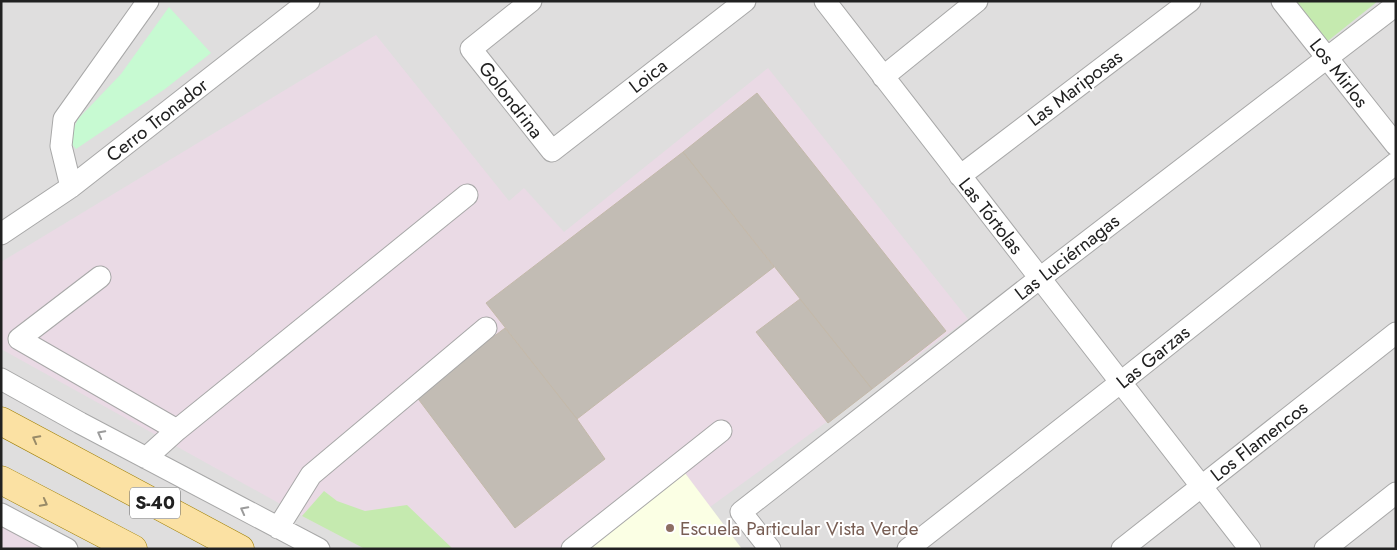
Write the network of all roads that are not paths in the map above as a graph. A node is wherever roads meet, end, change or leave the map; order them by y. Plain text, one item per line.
1 (148, 1) edge
2 (309, 1) edge
3 (531, 1) edge
4 (745, 1) edge
5 (825, 1) edge
6 (977, 1) edge
7 (1190, 1) edge
8 (1282, 1) edge
9 (1396, 5) edge
10 (1326, 57) junction
11 (883, 76) junction
12 (1396, 145) edge
13 (552, 151) joint
14 (1396, 163) edge
15 (960, 176) junction
16 (71, 187) junction
17 (467, 195) dead end
18 (1, 234) edge
19 (100, 277) dead end
20 (1040, 278) junction
21 (486, 328) dead end
22 (1396, 334) edge
23 (1, 379) edge
24 (1121, 382) junction
25 (1, 421) edge
26 (177, 430) junction
27 (721, 431) dead end
28 (146, 458) junction
29 (1, 480) edge
30 (1202, 486) junction
31 (1396, 493) edge
32 (1, 514) edge
33 (278, 528) junction
34 (67, 549) edge
35 (134, 549) edge
36 (240, 549) edge
37 (319, 549) edge
38 (572, 549) edge
39 (770, 549) edge
40 (908, 549) edge
41 (1122, 549) edge
42 (1250, 549) edge
43 (1325, 549) edge

1 - 16 street
2 - 16 street, Cerro Tronador
3 - 13 street, Golondrina
4 - 13 street, Loica
5 - 11 street, Las Tórtolas
6 - 11 street
7 - 15 street, Las Mariposas
8 - 10 street, Los Mirlos
9 - 10 street, Las Luciérnagas
10 - 12 street, Los Mirlos
10 - 20 street, Las Luciérnagas
11 - 15 street, Las Tórtolas
14 - 24 street, Las Garzas
15 - 20 street, Las Tórtolas
16 - 18 street, Cerro Tronador
17 - 26 street
19 - 26 street
20 - 24 street, Las Tórtolas
20 - 39 street, Las Luciérnagas
21 - 33 street
22 - 30 street, Los Flamencos
28 -> 23 street
24 - 30 street, Las Tórtolas
24 - 40 street, Las Garzas
36 -> 25 main road, S-40
26 - 28 street
27 - 38 street
33 -> 28 street
29 -> 35 main road, S-40
30 - 41 street, Los Flamencos
30 - 42 street, Las Tórtolas
31 - 43 street
32 - 34 street
33 - 37 street

